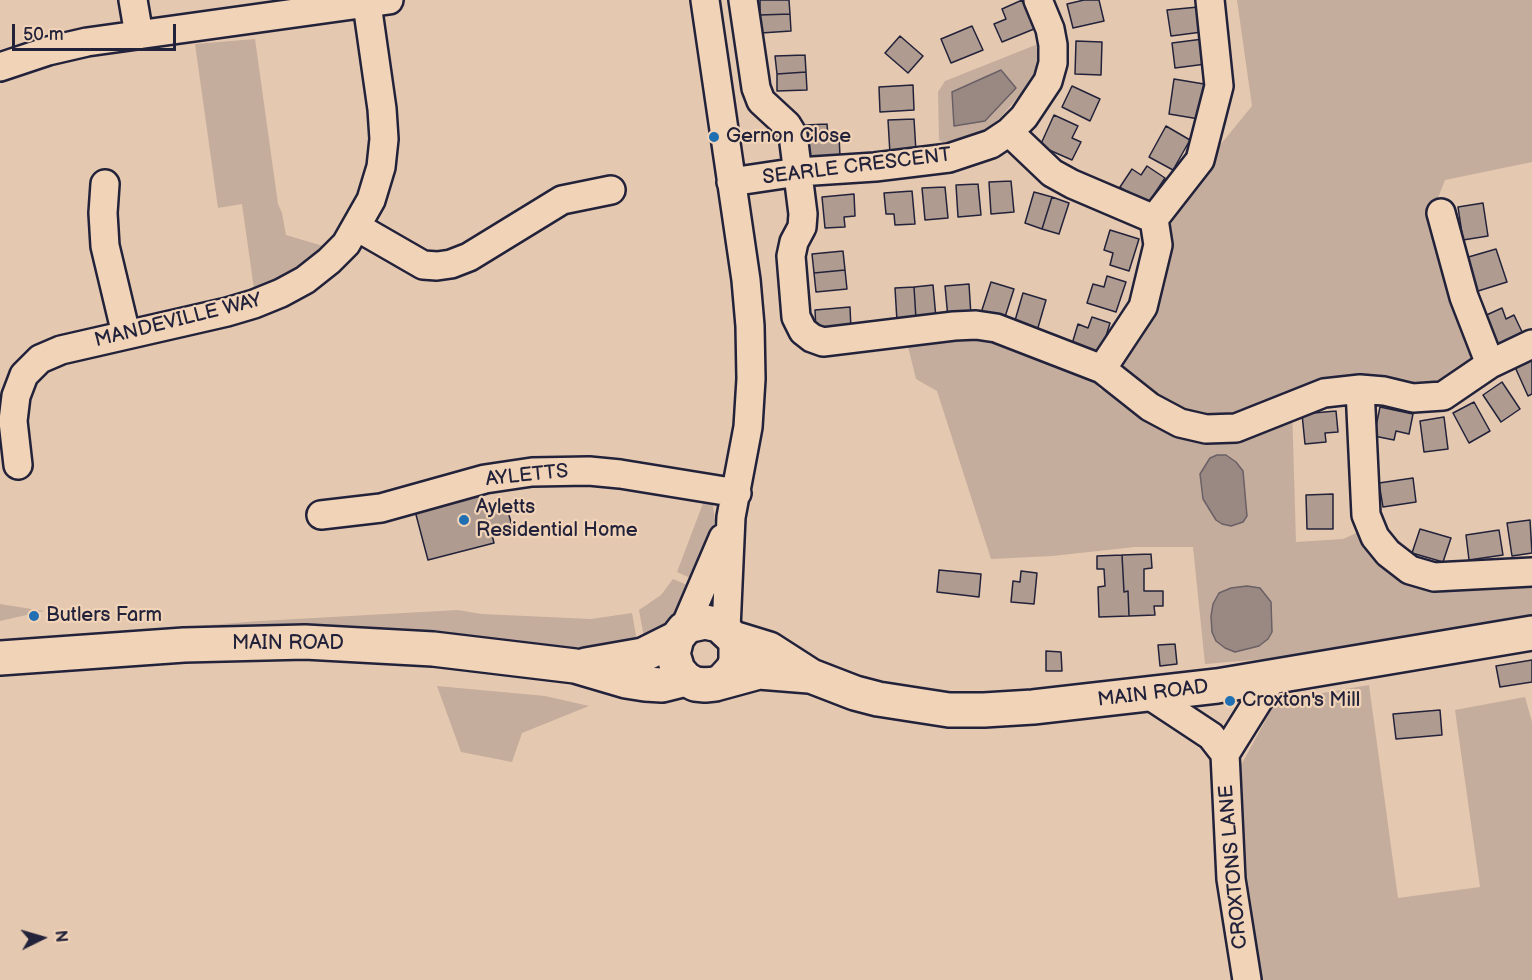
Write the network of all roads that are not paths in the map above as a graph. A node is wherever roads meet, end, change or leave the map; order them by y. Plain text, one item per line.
1 (133, 0) edge
2 (705, 0) edge
3 (743, 0) edge
4 (1038, 0) edge
5 (1210, 0) edge
6 (378, 2) edge
7 (139, 35) junction
8 (0, 68) edge
9 (1009, 132) junction
10 (798, 172) junction
11 (731, 182) junction
12 (105, 184) dead end
13 (610, 190) dead end
14 (1442, 213) dead end
15 (1154, 219) junction
16 (357, 228) junction
17 (126, 334) junction
18 (1532, 344) edge
19 (1490, 364) junction
20 (1102, 369) junction
21 (1359, 389) junction
22 (18, 465) dead end
23 (734, 505) junction
24 (321, 515) dead end
25 (1532, 572) edge
26 (729, 633) junction
27 (1532, 633) edge
28 (681, 634) junction
29 (0, 658) edge
30 (575, 666) junction
31 (811, 676) junction
32 (1273, 677) junction
33 (700, 682) junction
34 (1149, 695) junction
35 (1225, 754) junction
36 (1247, 980) edge

1 - 7 street
2 - 11 street
3 - 10 street
4 - 9 street, SEARLE CRESCENT
5 - 15 street
6 - 7 street
6 - 16 street, MANDEVILLE WAY
7 - 8 street
9 - 10 street, SEARLE CRESCENT
9 - 15 street
10 - 11 street, SEARLE CRESCENT
10 - 20 street
11 - 23 street
12 - 17 street
13 - 16 street
14 - 19 street
15 - 20 street
16 - 17 street, MANDEVILLE WAY
17 - 22 street, MANDEVILLE WAY
18 - 19 street
19 - 21 street
20 - 21 street
21 - 25 street
23 - 24 street, AYLETTS
23 - 26 street
23 - 28 street
26 - 28 main road, MAIN ROAD
26 - 31 main road, MAIN ROAD
26 - 33 main road
27 - 32 main road, MAIN ROAD
28 - 30 main road, MAIN ROAD
28 - 33 main road
29 - 30 main road, MAIN ROAD
30 - 33 main road, MAIN ROAD
31 - 33 main road, MAIN ROAD
31 - 34 main road, MAIN ROAD
32 - 34 main road, MAIN ROAD
32 - 35 street
34 - 35 street
35 - 36 street, CROXTONS LANE

